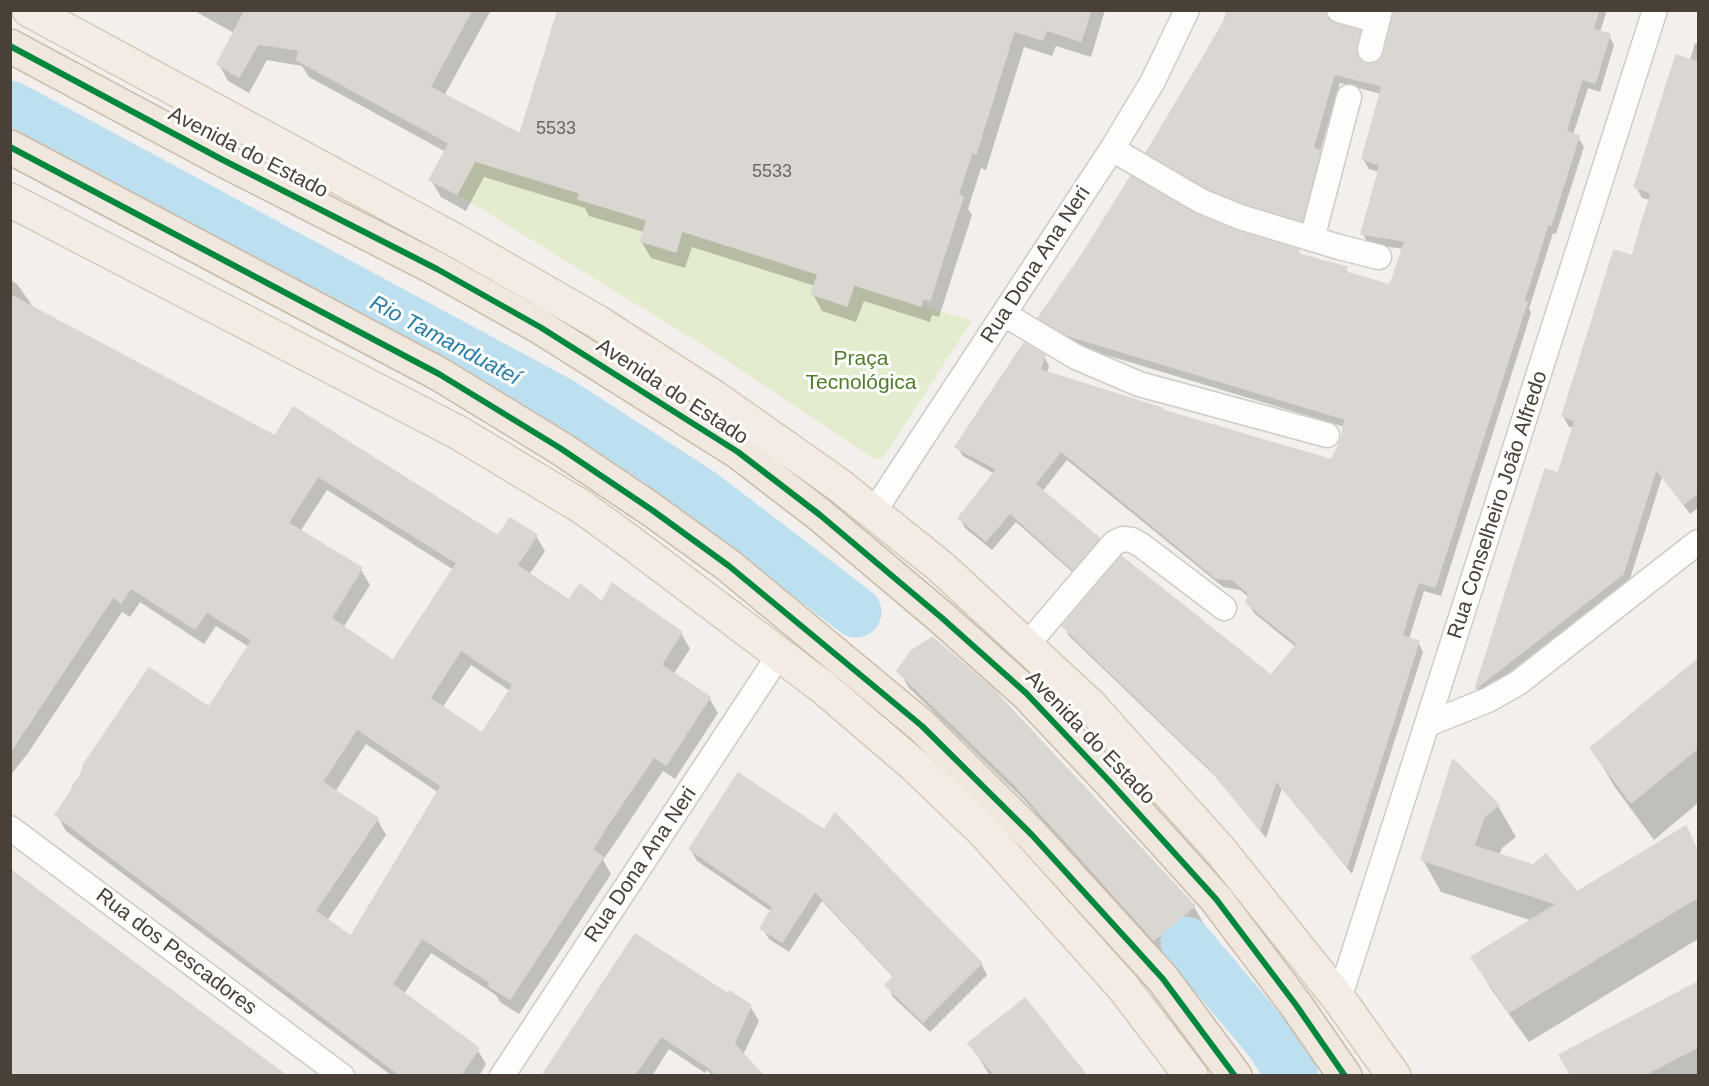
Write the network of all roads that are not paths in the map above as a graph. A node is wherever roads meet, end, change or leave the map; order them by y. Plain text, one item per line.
1 (29, 10) edge
2 (1187, 10) edge
3 (1339, 10) edge
4 (1655, 10) edge
5 (1378, 16) edge
6 (10, 46) edge
7 (1370, 50) dead end
8 (1349, 97) dead end
9 (10, 147) edge
10 (1112, 149) junction
11 (10, 200) edge
12 (1312, 239) junction
13 (1379, 257) dead end
14 (1004, 314) junction
15 (1327, 435) dead end
16 (873, 513) junction
17 (1698, 542) edge
18 (1224, 608) dead end
19 (1026, 645) junction
20 (779, 655) junction
21 (1428, 724) junction
22 (10, 828) edge
23 (1339, 999) junction
24 (342, 1076) edge
25 (502, 1076) edge
26 (1191, 1076) edge
27 (1235, 1076) edge
28 (1345, 1076) edge
29 (1394, 1076) edge

1 - 16 main road, Avenida do Estado
2 - 10 street, Rua Dona Ana Neri
3 - 5 street
4 - 21 street, Rua Conselheiro João Alfredo
5 - 7 street
6 - 28 highway, Avenida do Estado
8 - 12 street
9 - 27 highway
10 - 12 street
10 - 14 street, Rua Dona Ana Neri
11 - 20 main road
12 - 13 street
14 - 15 street
14 - 16 street, Rua Dona Ana Neri
16 - 19 main road, Avenida do Estado
17 - 21 street
18 - 19 street
19 - 23 main road, Avenida do Estado
20 - 25 street, Rua Dona Ana Neri
20 - 26 main road
21 - 23 street, Rua Conselheiro João Alfredo
22 - 24 street, Rua dos Pescadores
23 - 29 main road, Avenida do Estado

